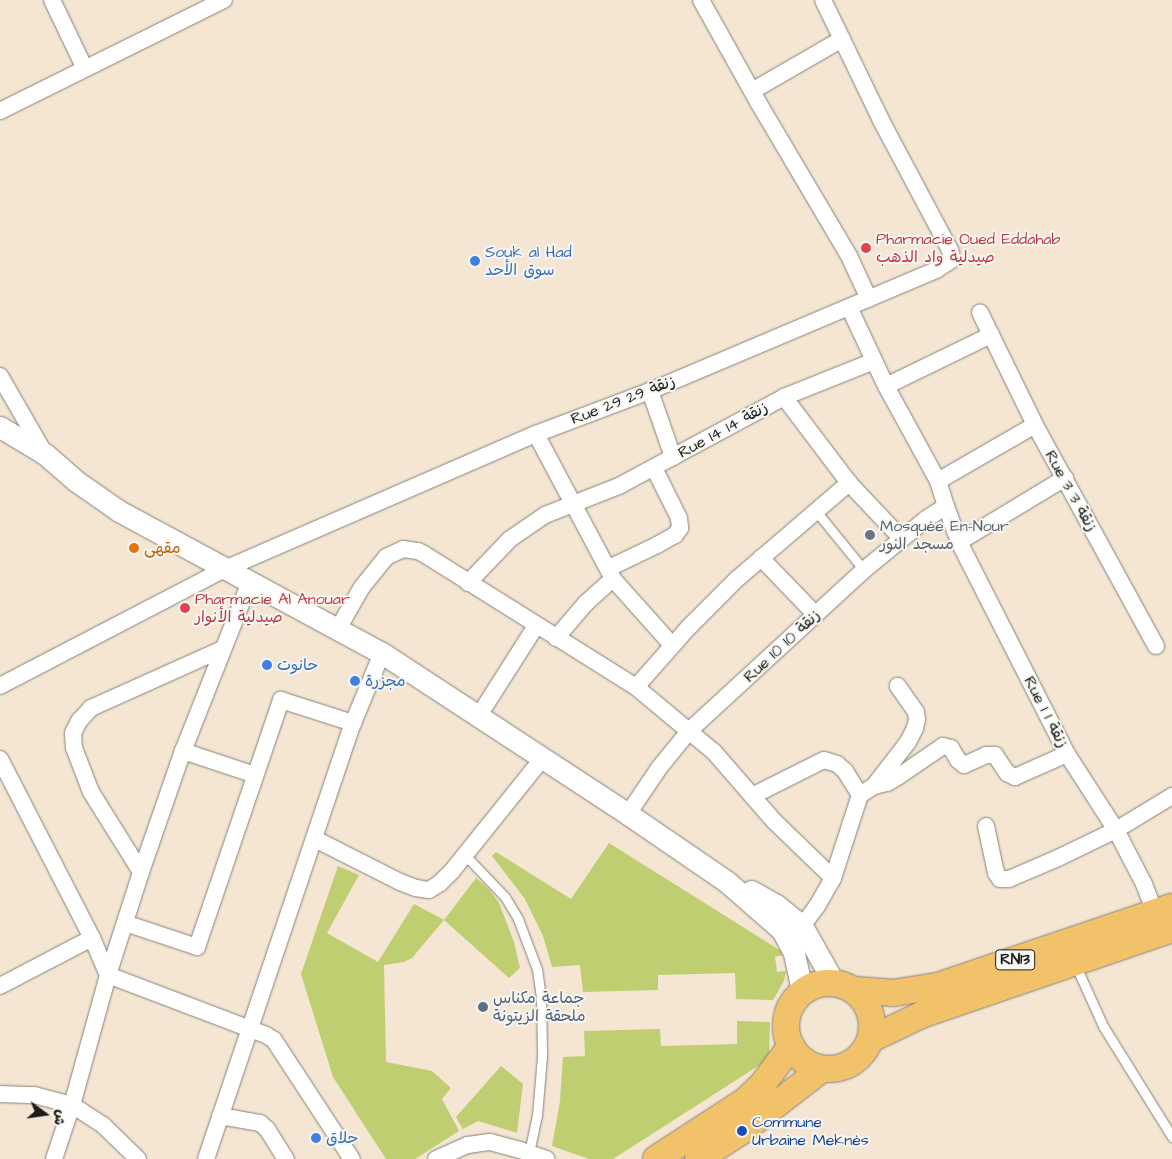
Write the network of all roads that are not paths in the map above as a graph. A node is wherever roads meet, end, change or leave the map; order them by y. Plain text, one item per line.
1 (52, 0) edge
2 (224, 0) edge
3 (701, 0) edge
4 (823, 0) edge
5 (842, 39) junction
6 (85, 69) junction
7 (752, 91) junction
8 (0, 111) edge
9 (869, 299) junction
10 (849, 307) junction
11 (980, 312) dead end
12 (991, 335) junction
13 (874, 361) junction
14 (0, 376) edge
15 (886, 386) junction
16 (650, 391) junction
17 (784, 397) junction
18 (1035, 425) junction
19 (0, 427) edge
20 (536, 434) junction
21 (45, 454) junction
22 (673, 458) junction
23 (654, 468) junction
24 (1064, 478) junction
25 (849, 483) junction
26 (942, 494) junction
27 (574, 502) junction
28 (816, 511) junction
29 (902, 538) junction
30 (959, 542) junction
31 (761, 558) junction
32 (225, 569) junction
33 (864, 570) junction
34 (611, 573) junction
35 (250, 582) junction
36 (468, 583) junction
37 (816, 615) junction
38 (536, 626) junction
39 (338, 629) junction
40 (556, 638) junction
41 (672, 645) junction
42 (1156, 646) dead end
43 (222, 649) junction
44 (382, 653) junction
45 (0, 686) edge
46 (898, 686) dead end
47 (636, 687) junction
48 (478, 717) junction
49 (353, 722) junction
50 (690, 730) junction
51 (183, 751) junction
52 (1067, 754) junction
53 (0, 759) edge
54 (542, 759) junction
55 (255, 775) junction
56 (867, 790) junction
57 (752, 796) junction
58 (1172, 796) edge
59 (628, 814) junction
60 (986, 826) dead end
61 (1116, 830) junction
62 (315, 838) junction
63 (465, 855) junction
64 (141, 872) junction
65 (833, 878) junction
66 (726, 881) junction
67 (1166, 916) edge
68 (125, 923) junction
69 (802, 926) junction
70 (92, 938) junction
71 (1072, 952) junction
72 (108, 975) junction
73 (0, 986) edge
74 (844, 986) junction
75 (802, 992) junction
76 (249, 1028) junction
77 (871, 1039) junction
78 (791, 1046) junction
79 (822, 1069) junction
80 (0, 1094) edge
81 (72, 1105) junction
82 (220, 1116) junction
83 (1172, 1137) edge
84 (529, 1153) junction
85 (54, 1159) edge
86 (138, 1159) edge
87 (206, 1159) edge
88 (286, 1159) edge
89 (352, 1159) edge
90 (436, 1159) edge
91 (546, 1159) edge
92 (656, 1159) edge
93 (698, 1159) edge

1 - 6 street
2 - 6 street
3 - 7 street
4 - 5 street
5 - 7 street
5 - 9 street, Rue 29 زنقة 29
6 - 8 street
7 - 9 street
9 - 10 street, Rue 29 زنقة 29
10 - 13 street, Rue 1 زنقة 1
10 - 16 street, Rue 29 زنقة 29
11 - 12 street, Rue 3 زنقة 3
12 - 15 street
12 - 18 street, Rue 3 زنقة 3
13 - 15 street, Rue 1 زنقة 1
13 - 17 street, Rue 14 زنقة 14
14 - 21 street
15 - 26 street, Rue 1 زنقة 1
16 - 20 street, Rue 29 زنقة 29
16 - 22 street
17 - 22 street, Rue 14 زنقة 14
17 - 25 street
18 - 24 street, Rue 3 زنقة 3
18 - 26 street, Rue 10 زنقة 10
19 - 21 street
20 - 27 street
20 - 32 street, Rue 29 زنقة 29
21 - 32 street
22 - 23 street, Rue 14 زنقة 14
23 - 27 street, Rue 14 زنقة 14
23 - 34 street
24 - 30 street
24 - 42 street, Rue 3 زنقة 3
25 - 28 street
25 - 29 street
26 - 29 street, Rue 10 زنقة 10
26 - 30 street, Rue 1 زنقة 1
27 - 34 street
27 - 36 street, Rue 14 زنقة 14
28 - 31 street
28 - 33 lane
29 - 33 street, Rue 10 زنقة 10
30 - 52 street, Rue 1 زنقة 1
31 - 37 street
31 - 41 street
32 - 35 street
32 - 45 street, Rue 29 زنقة 29
33 - 37 street, Rue 10 زنقة 10
34 - 40 street
34 - 41 street
35 - 39 street
35 - 43 street
36 - 38 street
36 - 39 street
37 - 50 street, Rue 10 زنقة 10
38 - 40 street
38 - 48 street
39 - 44 street
40 - 47 street
41 - 47 street
43 - 51 street
43 - 64 street
44 - 48 street
44 - 49 street
46 - 56 street
47 - 50 street
48 - 54 street
49 - 55 street
49 - 62 street
50 - 57 street
50 - 59 street, Rue 10 زنقة 10
51 - 55 street
51 - 64 street
52 - 56 street
52 - 61 street, Rue 1 زنقة 1
53 - 70 street
54 - 59 street
54 - 63 street
55 - 68 street
56 - 57 street
56 - 65 street
57 - 65 street
58 - 61 street
59 - 66 street
60 - 61 street
61 - 67 street, Rue 1 زنقة 1
62 - 63 street
62 - 76 street
63 - 84 lane
64 - 68 street
65 - 69 street
66 - 69 street
66 - 75 street
67 - 71 main road, RN13
68 - 72 street
69 - 74 street
70 - 72 street
70 - 73 street
71 - 74 main road, RN13
71 - 77 main road, RN13
71 - 83 lane
72 - 76 street
72 - 81 street
74 - 75 main road, RN13
74 - 77 main road
75 - 78 main road
76 - 82 street
76 - 89 street
77 - 79 main road, RN13
78 - 79 main road
78 - 92 main road
79 - 93 main road, RN13
80 - 81 street
81 - 85 street
81 - 86 street
82 - 87 street
82 - 88 street
84 - 90 street
84 - 91 street

